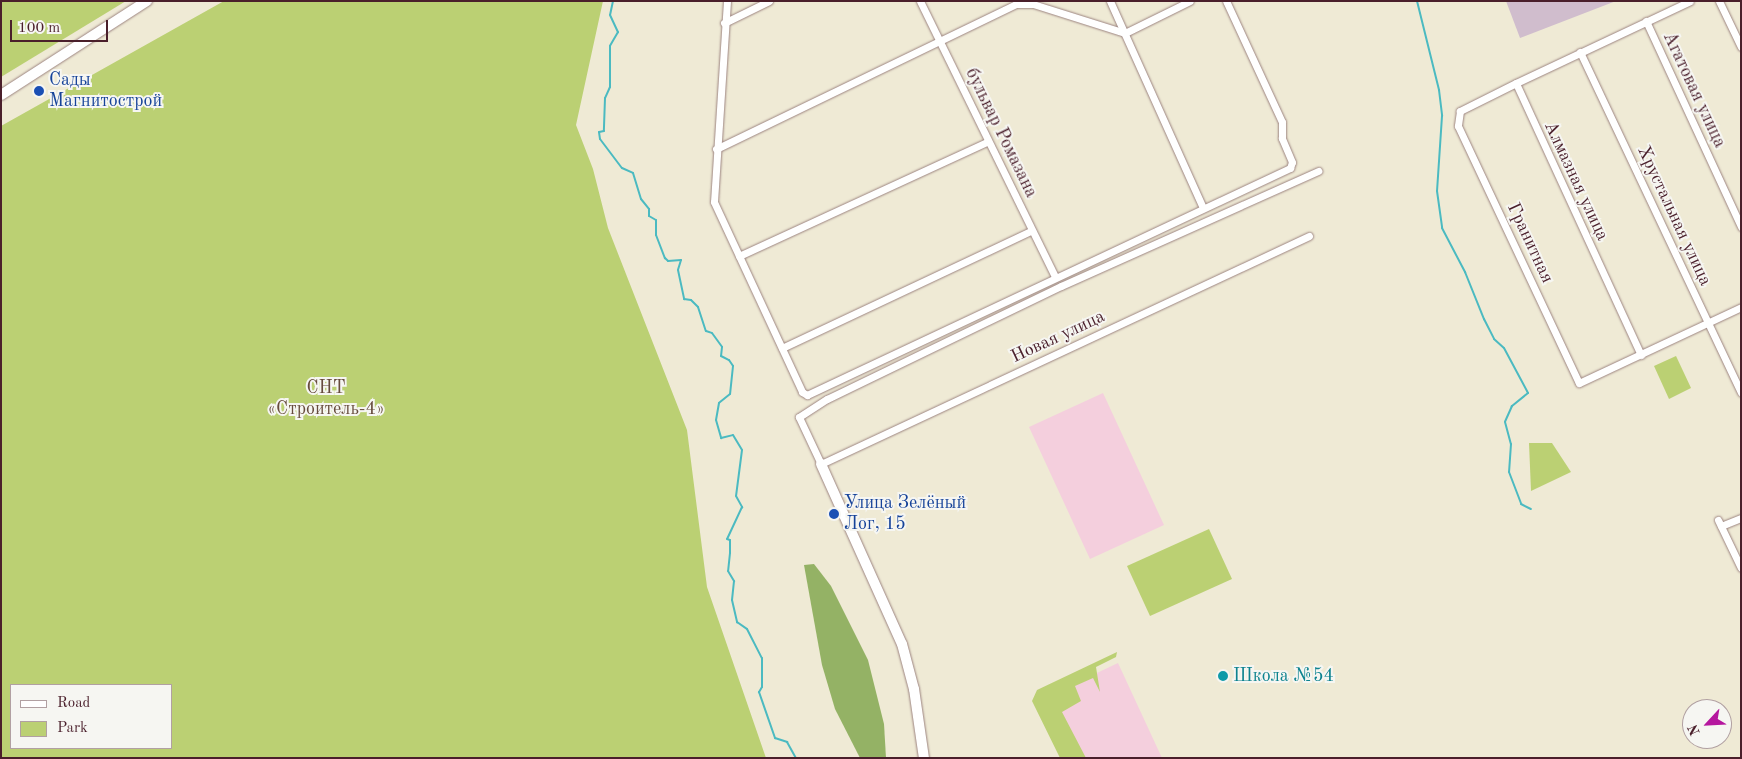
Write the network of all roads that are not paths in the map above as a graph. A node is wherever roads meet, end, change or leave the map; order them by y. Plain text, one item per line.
1 (147, 1) edge
2 (727, 1) edge
3 (769, 1) edge
4 (920, 1) edge
5 (1110, 1) edge
6 (1190, 1) edge
7 (1226, 1) edge
8 (1690, 1) edge
9 (1719, 1) edge
10 (1646, 21) junction
11 (724, 23) junction
12 (1124, 33) junction
13 (940, 40) junction
14 (1741, 48) edge
15 (1580, 52) junction
16 (1516, 83) junction
17 (1, 95) edge
18 (987, 142) junction
19 (716, 148) junction
20 (1318, 170) dead end
21 (1203, 208) junction
22 (1741, 227) edge
23 (1031, 231) junction
24 (1309, 236) dead end
25 (739, 256) junction
26 (1055, 277) junction
27 (1741, 308) edge
28 (1708, 322) junction
29 (782, 348) junction
30 (1641, 355) junction
31 (1741, 393) edge
32 (821, 464) junction
33 (1741, 518) edge
34 (1741, 568) edge
35 (924, 758) edge

1 - 17 street
2 - 11 street
3 - 11 street
4 - 13 street, бульвар Ромазана
5 - 12 street
6 - 12 street
7 - 21 street
8 - 10 street
9 - 14 street
10 - 15 street
10 - 22 street, Агатовая улица
11 - 19 street
12 - 13 street
12 - 21 street
13 - 18 street, бульвар Ромазана
13 - 19 street
15 - 16 street
15 - 28 street, Хрустальная улица
16 - 30 street, Алмазная улица
16 - 30 street, Гранитная
18 - 23 street, бульвар Ромазана
18 - 25 street
19 - 25 street
20 - 32 street
21 - 26 street
23 - 26 street, бульвар Ромазана
23 - 29 street
24 - 32 street, Новая улица
25 - 29 street
26 - 29 street
27 - 28 street
28 - 30 street
28 - 31 street, Хрустальная улица
32 - 35 street
33 - 34 street

